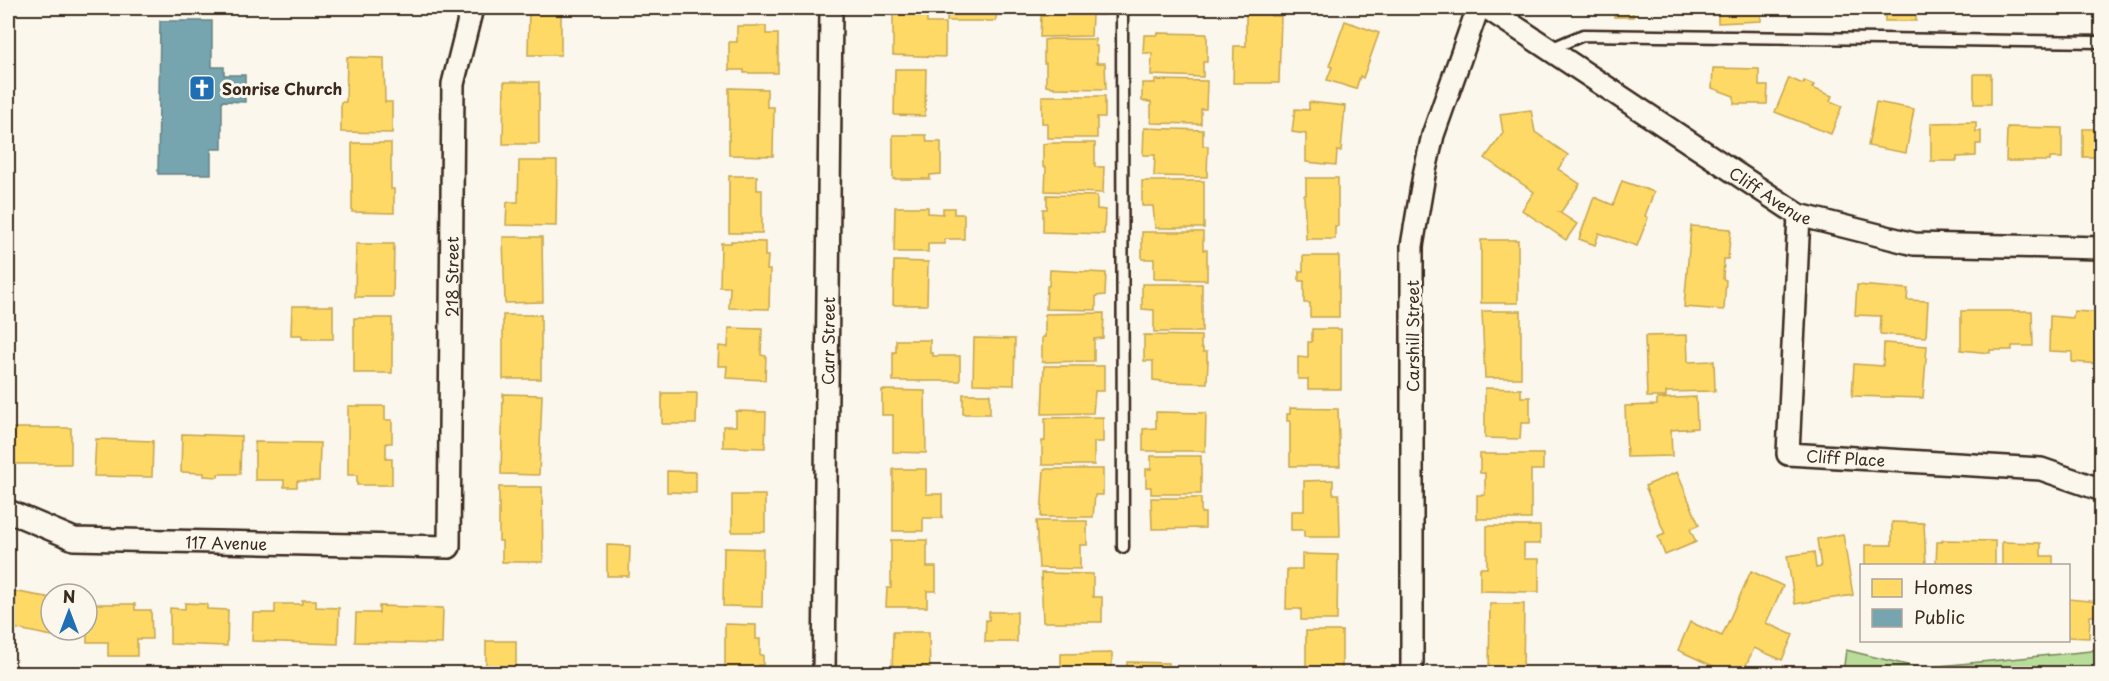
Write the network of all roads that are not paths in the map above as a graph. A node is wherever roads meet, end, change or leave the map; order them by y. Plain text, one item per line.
1 (472, 8) edge
2 (831, 8) edge
3 (1122, 8) edge
4 (1478, 8) edge
5 (1487, 8) edge
6 (2102, 42) edge
7 (1549, 50) junction
8 (1799, 215) junction
9 (2102, 248) edge
10 (2102, 490) edge
11 (8, 512) edge
12 (449, 547) joint
13 (1123, 547) dead end
14 (824, 674) edge
15 (1412, 674) edge

1 - 12 street, 218 Street
2 - 14 street, Carr Street
3 - 13 lane
4 - 15 street, Carshill Street
5 - 7 street, Cliff Avenue
6 - 7 lane
7 - 8 street, Cliff Avenue
8 - 9 street, Cliff Avenue
8 - 10 street, Cliff Place
11 - 12 street, 117 Avenue

